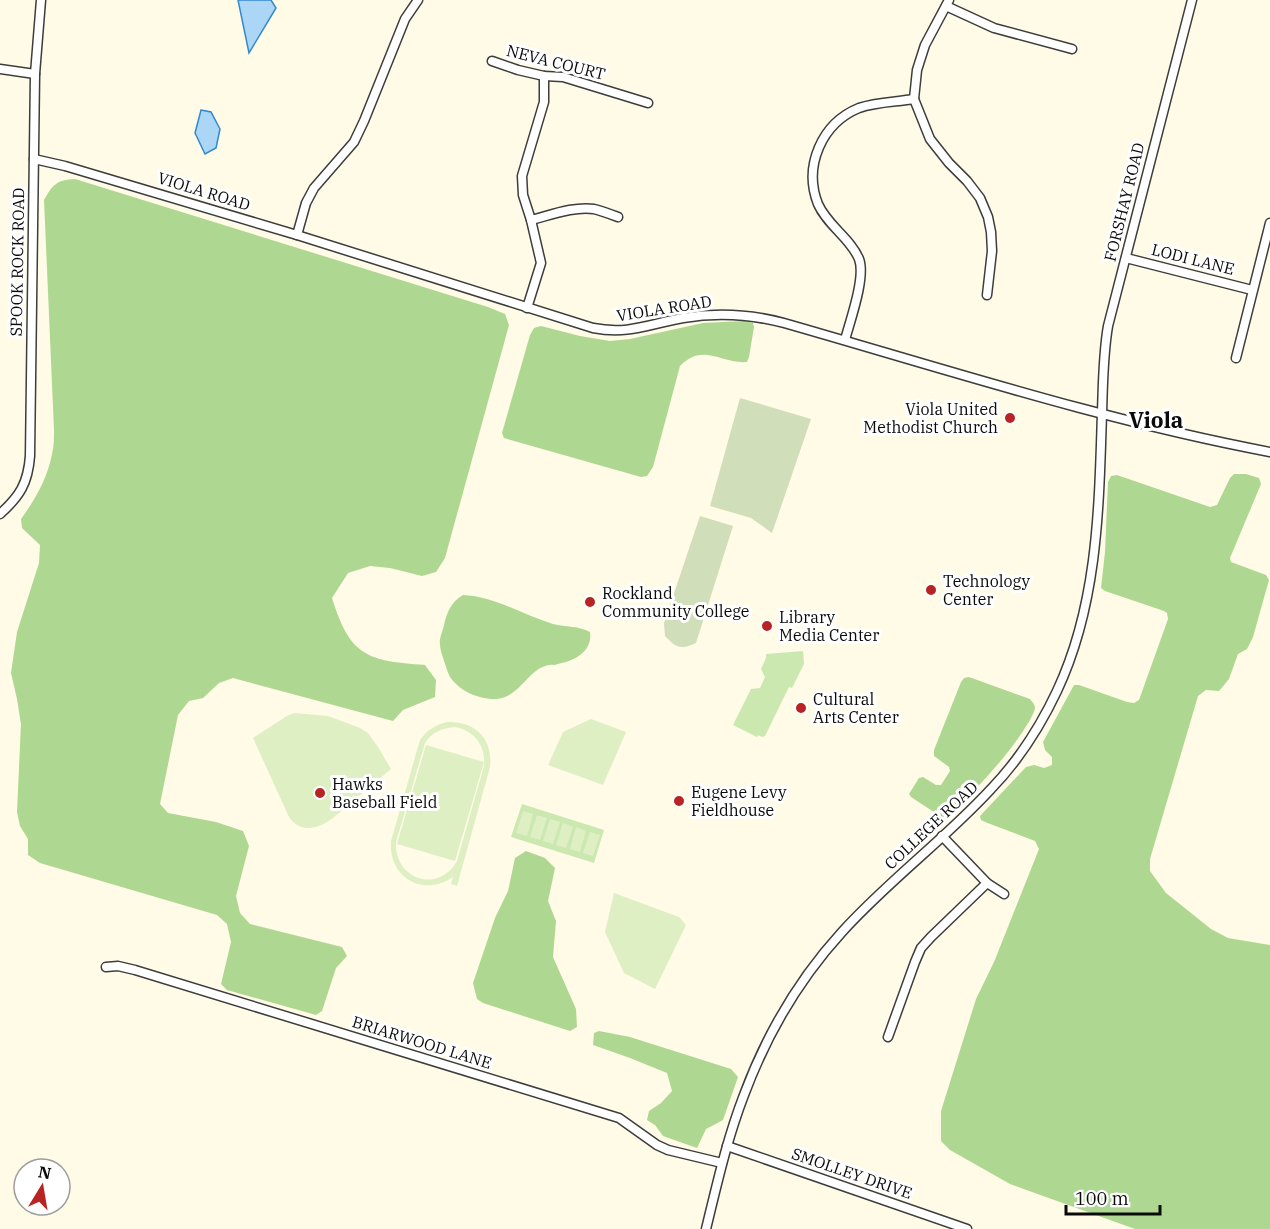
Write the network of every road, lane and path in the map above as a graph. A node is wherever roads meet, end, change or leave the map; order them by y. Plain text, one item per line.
1 (41, 0) edge
2 (418, 0) edge
3 (1192, 0) edge
4 (947, 3) edge
5 (1072, 49) dead end
6 (492, 61) dead end
7 (0, 69) edge
8 (35, 74) junction
9 (544, 76) junction
10 (914, 99) junction
11 (648, 103) dead end
12 (34, 159) junction
13 (618, 217) dead end
14 (531, 220) junction
15 (1270, 223) edge
16 (297, 235) junction
17 (1126, 258) junction
18 (1252, 290) junction
19 (987, 295) dead end
20 (527, 308) junction
21 (845, 340) junction
22 (1236, 358) dead end
23 (1102, 415) junction
24 (1270, 452) edge
25 (0, 514) edge
26 (942, 837) junction
27 (987, 883) junction
28 (1004, 894) dead end
29 (106, 967) dead end
30 (888, 1037) dead end
31 (727, 1146) junction
32 (722, 1163) junction
33 (706, 1229) edge
34 (967, 1229) edge

1 - 8 street, SPOOK ROCK ROAD
2 - 16 street
3 - 17 street, FORSHAY ROAD
4 - 5 street
4 - 10 street
6 - 9 street, NEVA COURT
7 - 8 street
8 - 12 street, SPOOK ROCK ROAD
9 - 11 street, NEVA COURT
9 - 14 street
10 - 19 street
10 - 21 street
12 - 16 street, VIOLA ROAD
12 - 25 street, SPOOK ROCK ROAD
13 - 14 street
14 - 20 street
15 - 18 street
16 - 20 street, VIOLA ROAD
17 - 18 street, LODI LANE
17 - 23 street, FORSHAY ROAD
18 - 22 street
20 - 21 street, VIOLA ROAD
21 - 23 street, VIOLA ROAD
23 - 24 street, VIOLA ROAD
23 - 26 street, COLLEGE ROAD
26 - 27 street
26 - 31 street, COLLEGE ROAD
27 - 28 street
27 - 30 street
29 - 32 street, BRIARWOOD LANE
31 - 32 street, COLLEGE ROAD
31 - 34 street, SMOLLEY DRIVE
32 - 33 street, COLLEGE ROAD

